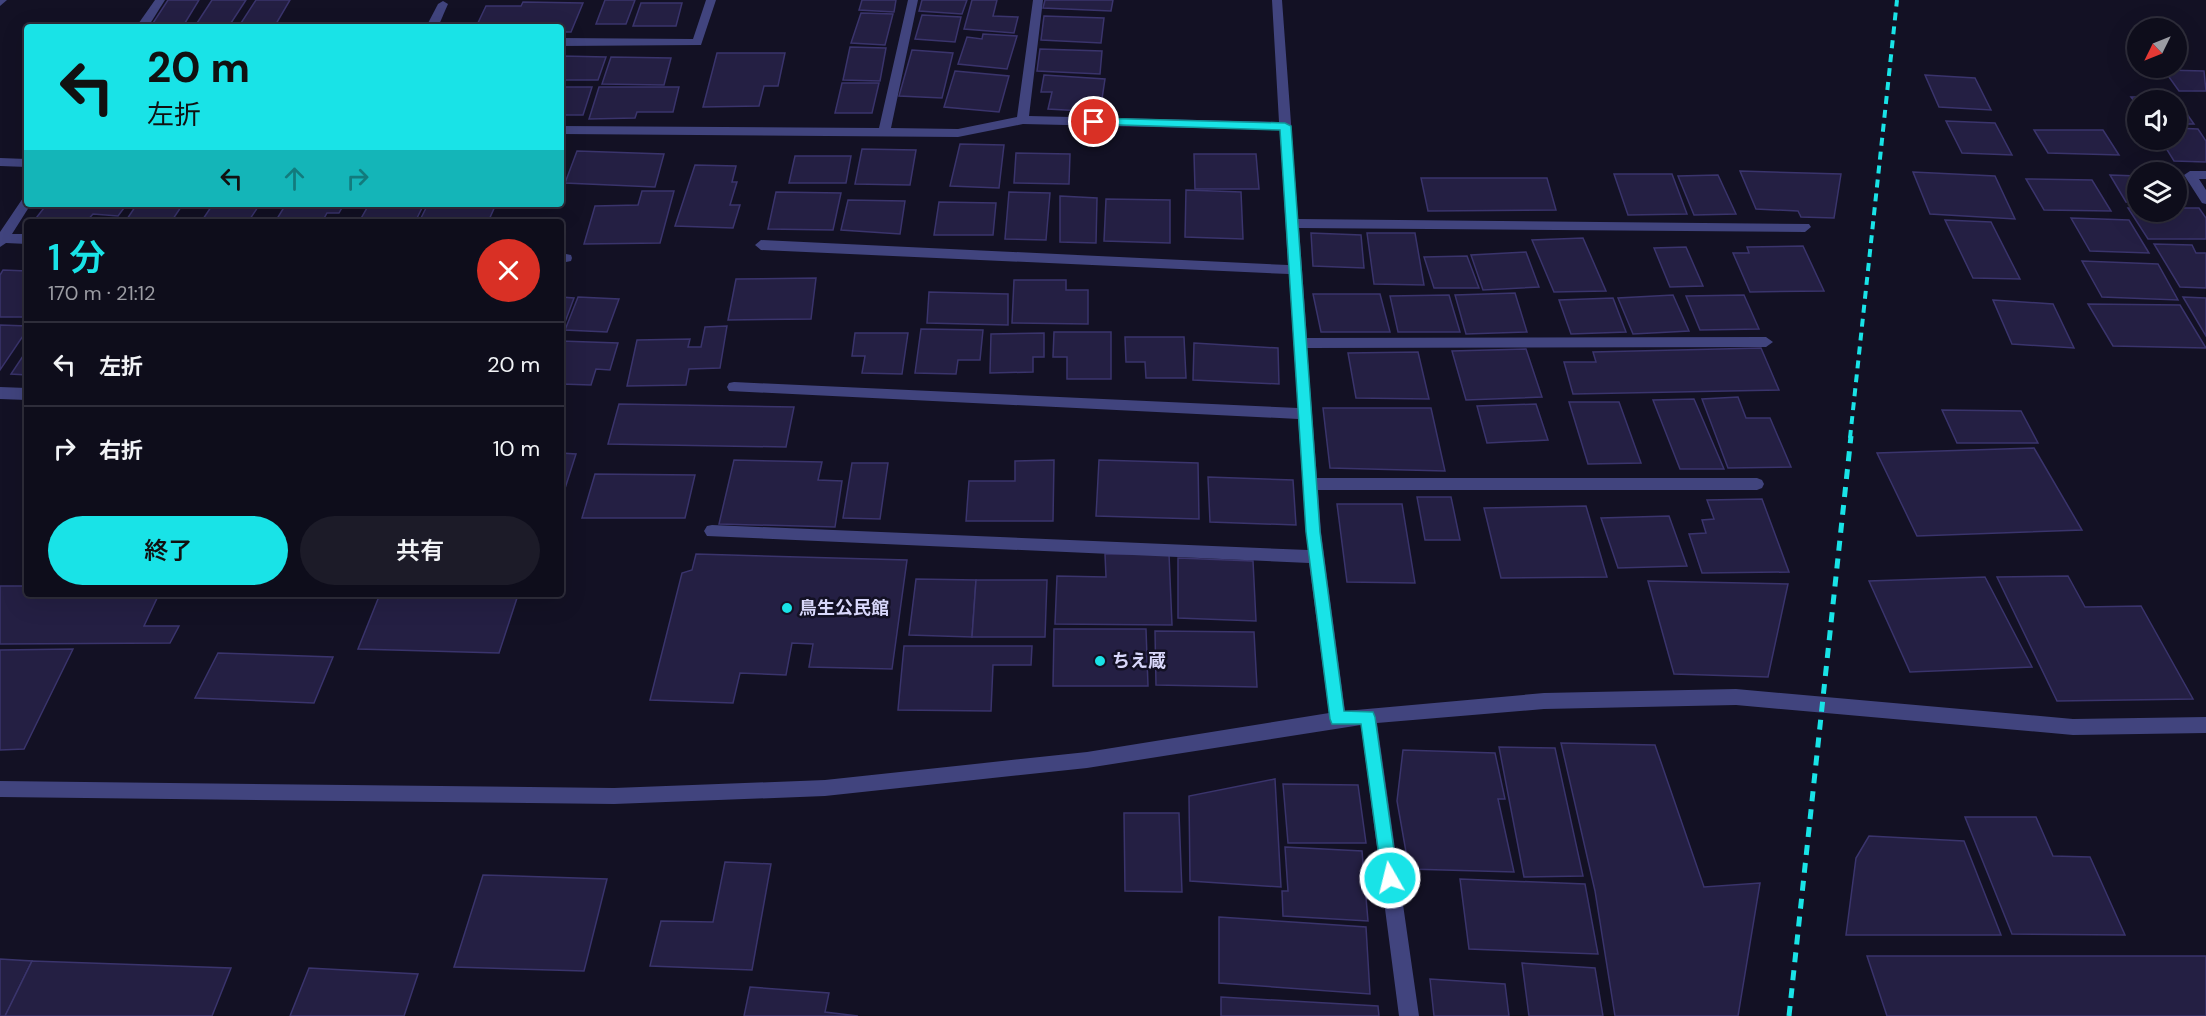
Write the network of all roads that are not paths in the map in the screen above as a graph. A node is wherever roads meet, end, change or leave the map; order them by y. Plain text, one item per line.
1 (160, 0) edge
2 (711, 0) edge
3 (913, 0) edge
4 (1038, 0) edge
5 (1277, 0) edge
6 (443, 4) dead end
7 (144, 24) edge
8 (433, 24) edge
9 (564, 42) edge
10 (1023, 120) junction
11 (1285, 126) junction
12 (564, 130) edge
13 (884, 133) junction
14 (0, 162) edge
15 (24, 164) edge
16 (2206, 175) edge
17 (2206, 200) edge
18 (24, 206) edge
19 (1292, 223) junction
20 (1805, 227) dead end
21 (24, 239) edge
22 (1, 240) edge
23 (760, 245) dead end
24 (1295, 270) junction
25 (1766, 342) dead end
26 (1300, 343) junction
27 (734, 387) dead end
28 (0, 393) edge
29 (24, 394) edge
30 (1305, 414) junction
31 (1309, 484) junction
32 (1758, 484) dead end
33 (712, 531) dead end
34 (1316, 557) junction
35 (1368, 717) junction
36 (1338, 719) junction
37 (2206, 725) edge
38 (0, 789) edge
39 (1409, 1016) edge

1 - 7 street
2 - 9 street
3 - 13 street
4 - 10 street
5 - 11 street
6 - 8 street
10 - 11 street
10 - 13 street
11 - 19 street
12 - 13 street
14 - 15 street
16 - 17 street
18 - 22 street
19 - 20 street
19 - 24 street
21 - 22 street
23 - 24 street
24 - 26 street
25 - 26 street
26 - 30 street
27 - 30 street
28 - 29 street
30 - 31 street
31 - 32 street
31 - 34 street
33 - 34 street
34 - 36 street
35 - 36 street
35 - 37 street
35 - 39 street
36 - 38 street

